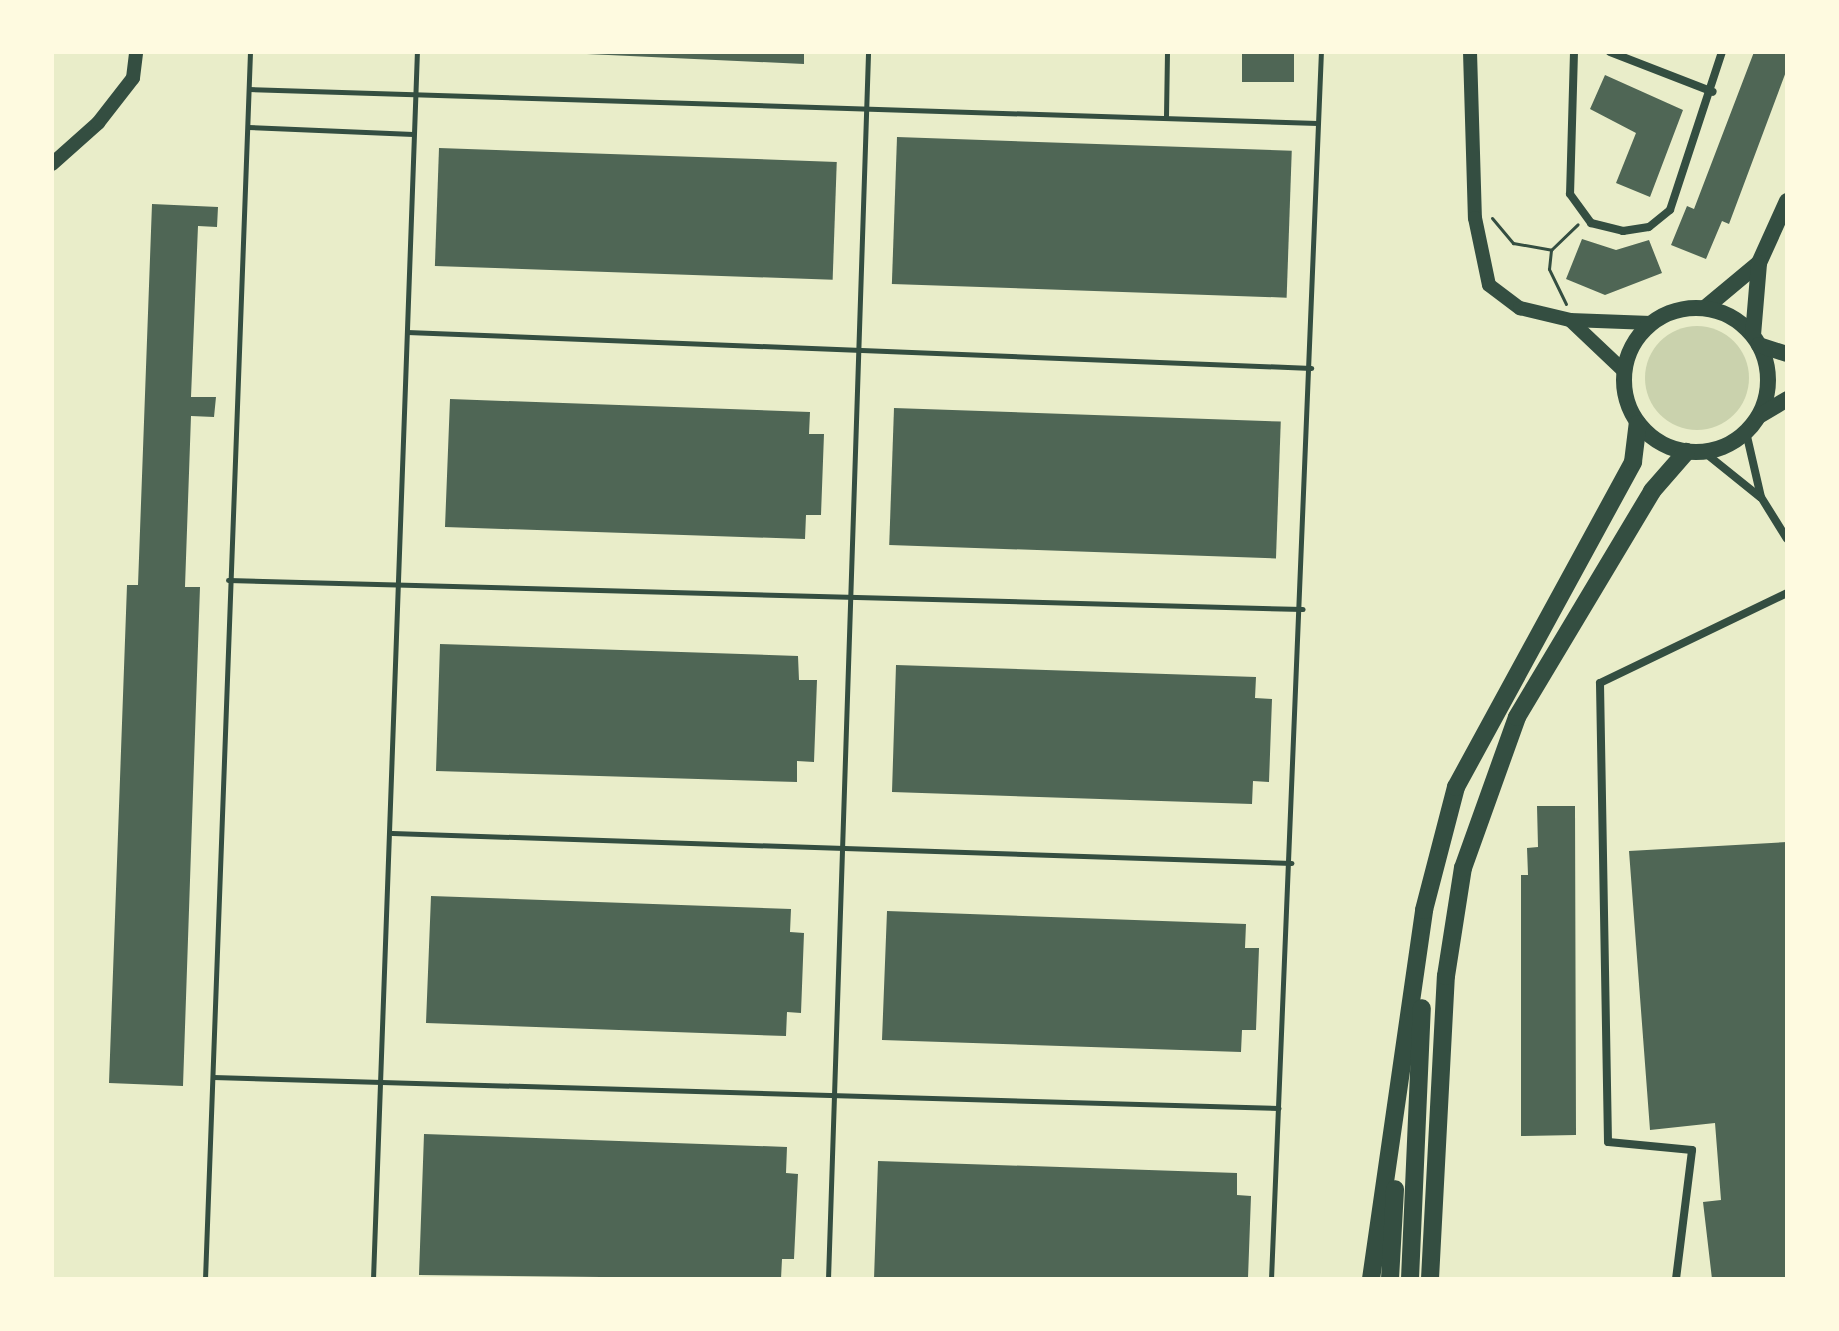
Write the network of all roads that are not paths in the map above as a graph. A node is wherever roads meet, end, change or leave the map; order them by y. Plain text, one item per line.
1 (136, 52) edge
2 (250, 52) edge
3 (417, 52) edge
4 (868, 52) edge
5 (1167, 52) edge
6 (1321, 52) edge
7 (1470, 52) edge
8 (1574, 52) edge
9 (1610, 52) edge
10 (1722, 52) edge
11 (249, 89) junction
12 (415, 92) junction
13 (1713, 92) junction
14 (864, 105) junction
15 (1166, 116) junction
16 (1317, 123) junction
17 (248, 127) junction
18 (413, 134) junction
19 (52, 164) edge
20 (1787, 201) edge
21 (1759, 263) junction
22 (1705, 308) junction
23 (1570, 320) junction
24 (1651, 323) junction
25 (407, 332) junction
26 (1756, 340) junction
27 (860, 348) junction
28 (1787, 354) edge
29 (1311, 368) junction
30 (1624, 371) junction
31 (1787, 399) edge
32 (1759, 416) junction
33 (1638, 424) junction
34 (1746, 432) junction
35 (1695, 452) junction
36 (1761, 497) junction
37 (1787, 539) edge
38 (228, 580) junction
39 (398, 587) junction
40 (1787, 593) edge
41 (853, 600) junction
42 (1303, 609) junction
43 (1496, 708) junction
44 (392, 833) junction
45 (843, 847) junction
46 (1291, 863) junction
47 (1404, 1058) junction
48 (213, 1077) junction
49 (379, 1081) junction
50 (834, 1095) junction
51 (1279, 1108) junction
52 (205, 1279) edge
53 (373, 1279) edge
54 (828, 1279) edge
55 (1271, 1279) edge
56 (1371, 1279) edge
57 (1390, 1279) edge
58 (1410, 1279) edge
59 (1430, 1279) edge
60 (1676, 1279) edge

1 - 19 street
2 - 11 lane
3 - 12 lane
4 - 14 lane
5 - 15 lane
6 - 16 lane
7 - 23 street
8 - 13 street
9 - 13 street
10 - 13 street
11 - 12 lane
11 - 17 lane
12 - 14 lane
12 - 18 lane
14 - 15 lane
14 - 27 lane
15 - 16 lane
16 - 29 lane
17 - 18 lane
17 - 38 lane
18 - 25 lane
20 - 21 main road
21 - 22 main road
21 - 26 main road
22 - 24 main road
22 - 26 main road
23 - 24 street
23 - 30 street
24 - 30 main road
25 - 27 lane
25 - 39 lane
26 - 28 main road
26 - 32 main road
27 - 29 lane
27 - 41 lane
29 - 42 lane
30 - 33 main road
31 - 32 main road
32 - 34 main road
33 - 35 main road
33 - 43 highway
34 - 35 main road
34 - 36 street
35 - 36 street
35 - 59 highway
36 - 37 street
38 - 39 lane
38 - 48 lane
39 - 41 lane
39 - 44 lane
40 - 60 street
41 - 42 lane
41 - 45 lane
42 - 46 lane
43 - 47 highway
43 - 58 highway
44 - 45 lane
44 - 49 lane
45 - 46 lane
45 - 50 lane
46 - 51 lane
47 - 56 highway
47 - 57 highway
48 - 49 lane
48 - 52 lane
49 - 50 lane
49 - 53 lane
50 - 51 lane
50 - 54 lane
51 - 55 lane

